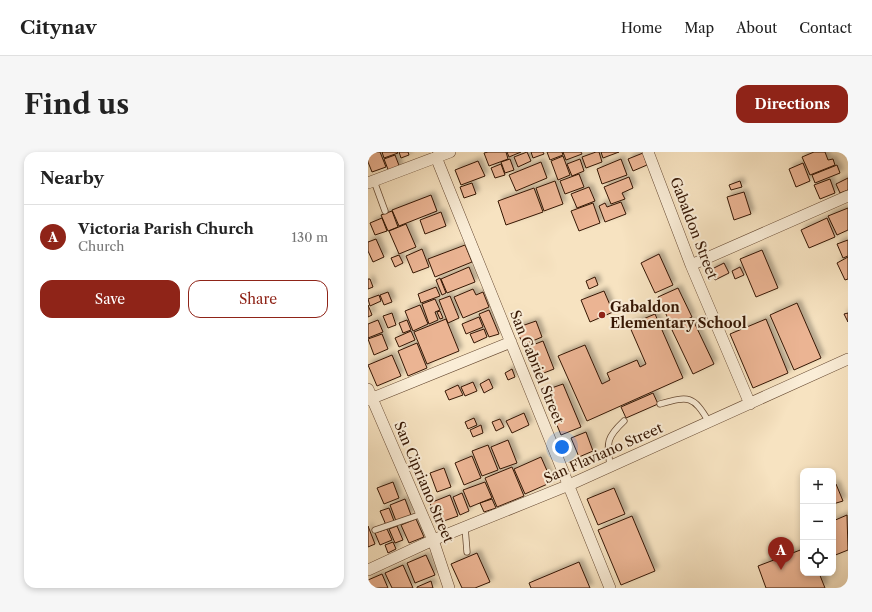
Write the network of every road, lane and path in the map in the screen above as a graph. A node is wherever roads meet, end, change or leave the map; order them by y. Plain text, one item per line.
1 (450, 152) edge
2 (648, 152) edge
3 (436, 157) junction
4 (371, 182) edge
5 (848, 196) edge
6 (385, 211) dead end
7 (691, 264) junction
8 (511, 342) junction
9 (848, 359) edge
10 (369, 396) edge
11 (660, 404) dead end
12 (750, 404) junction
13 (624, 421) dead end
14 (709, 422) junction
15 (610, 466) junction
16 (569, 485) junction
17 (422, 514) junction
18 (465, 527) junction
19 (375, 530) dead end
20 (433, 540) junction
21 (467, 552) dead end
22 (368, 570) edge
23 (450, 588) edge
24 (610, 588) edge

1 - 3 street
2 - 7 street, Gabaldon Street
3 - 4 street
3 - 8 street, San Gabriel Street
4 - 6 lane
5 - 7 street
7 - 12 street, Gabaldon Street
8 - 10 street
8 - 16 street, San Gabriel Street
9 - 12 street, San Flaviano Street
10 - 17 street, San Cipriano Street
11 - 14 lane
12 - 14 street, San Flaviano Street
13 - 15 lane
14 - 15 street, San Flaviano Street
15 - 16 street, San Flaviano Street
16 - 18 street, San Flaviano Street
16 - 24 street, San Gabriel Street
17 - 19 lane
17 - 20 street, San Cipriano Street
18 - 20 street, San Flaviano Street
18 - 21 lane
20 - 22 street, San Flaviano Street
20 - 23 street, San Cipriano Street

